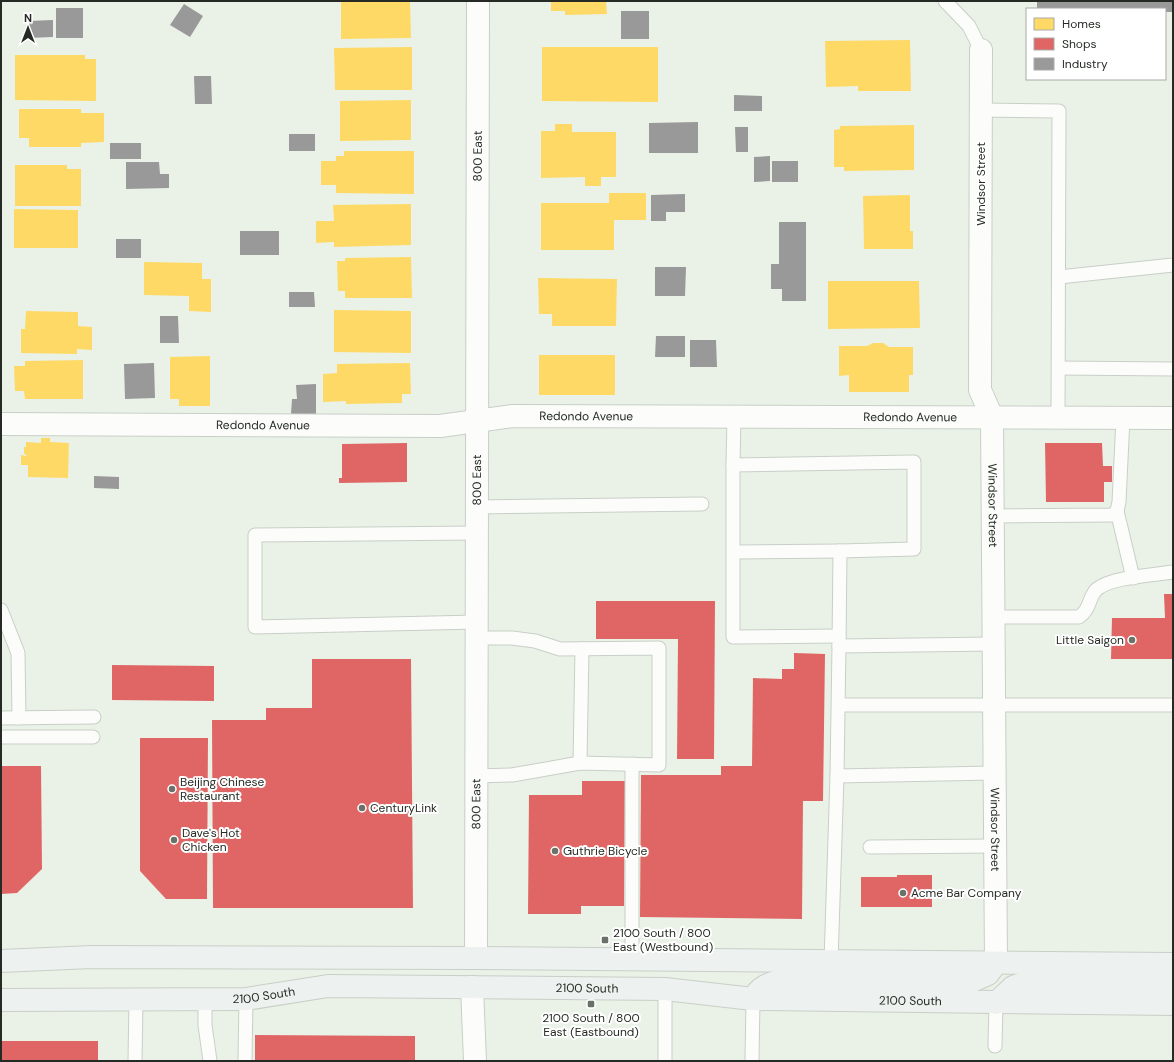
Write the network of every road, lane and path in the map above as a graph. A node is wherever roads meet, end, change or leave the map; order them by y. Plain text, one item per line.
1 (478, 1) edge
2 (945, 1) edge
3 (981, 50) joint
4 (981, 110) junction
5 (1173, 265) edge
6 (1059, 277) junction
7 (1059, 368) junction
8 (1173, 369) edge
9 (734, 417) junction
10 (992, 417) junction
11 (1058, 418) junction
12 (1124, 418) junction
13 (1173, 418) edge
14 (478, 420) junction
15 (1, 424) edge
16 (733, 465) junction
17 (702, 504) dead end
18 (478, 507) junction
19 (1117, 511) junction
20 (993, 516) junction
21 (478, 533) junction
22 (840, 551) junction
23 (734, 552) junction
24 (1173, 572) edge
25 (1133, 578) junction
26 (1, 610) edge
27 (993, 617) junction
28 (477, 630) junction
29 (839, 641) junction
30 (993, 644) junction
31 (582, 648) junction
32 (994, 704) junction
33 (838, 705) junction
34 (1173, 705) edge
35 (94, 717) dead end
36 (1, 718) edge
37 (18, 718) junction
38 (1, 737) edge
39 (93, 737) dead end
40 (580, 763) junction
41 (632, 764) junction
42 (994, 773) junction
43 (476, 776) junction
44 (838, 776) junction
45 (995, 846) junction
46 (870, 847) dead end
47 (476, 958) junction
48 (632, 960) junction
49 (1, 961) edge
50 (831, 962) junction
51 (996, 964) junction
52 (1173, 964) edge
53 (1173, 982) edge
54 (472, 987) junction
55 (664, 989) junction
56 (246, 999) junction
57 (753, 999) junction
58 (1, 1000) edge
59 (136, 1000) junction
60 (205, 1000) junction
61 (996, 1003) junction
62 (1173, 1004) edge
63 (995, 1046) dead end
64 (135, 1061) edge
65 (210, 1061) edge
66 (245, 1061) edge
67 (475, 1061) edge
68 (664, 1061) edge
69 (752, 1061) edge

1 - 14 street, 800 East
2 - 3 lane
3 - 4 street, Windsor Street
4 - 6 lane
4 - 10 street, Windsor Street
5 - 6 lane
6 - 7 lane
7 - 8 lane
7 - 11 lane
9 - 10 street, Redondo Avenue
9 - 14 street, Redondo Avenue
9 - 16 lane
10 - 11 street, Redondo Avenue
10 - 20 street, Windsor Street
11 - 12 street, Redondo Avenue
12 - 13 street, Redondo Avenue
12 - 19 lane
14 - 15 street, Redondo Avenue
14 - 18 street, 800 East
16 - 22 lane
16 - 23 lane
17 - 18 lane
18 - 21 street, 800 East
19 - 20 lane
19 - 25 lane
20 - 27 street, Windsor Street
21 - 28 street, 800 East
21 - 28 lane
22 - 23 lane
22 - 29 lane
23 - 29 lane
24 - 25 lane
25 - 27 lane
26 - 37 lane
27 - 30 street, Windsor Street
28 - 31 lane
28 - 43 street, 800 East
29 - 30 lane
29 - 33 lane
30 - 32 street, Windsor Street
31 - 40 lane
31 - 41 lane
32 - 33 lane
32 - 34 lane
32 - 42 street, Windsor Street
33 - 44 lane
35 - 37 lane
36 - 37 lane
38 - 39 lane
40 - 41 lane
40 - 43 lane
41 - 48 lane
42 - 44 lane
42 - 45 street, Windsor Street
43 - 47 street, 800 East
44 - 50 lane
45 - 46 lane
45 - 51 street, Windsor Street
47 - 48 main road
47 - 49 main road
48 - 50 main road
50 - 51 main road
51 - 52 main road
51 - 57 main road
53 - 61 main road
54 - 55 main road, 2100 South
54 - 56 main road, 2100 South
54 - 67 street
55 - 57 main road, 2100 South
55 - 68 lane
56 - 60 main road, 2100 South
56 - 66 lane
57 - 61 main road, 2100 South
57 - 69 lane
58 - 59 main road, 2100 South
59 - 60 main road, 2100 South
59 - 64 lane
60 - 65 lane
61 - 62 main road, 2100 South
61 - 63 lane

